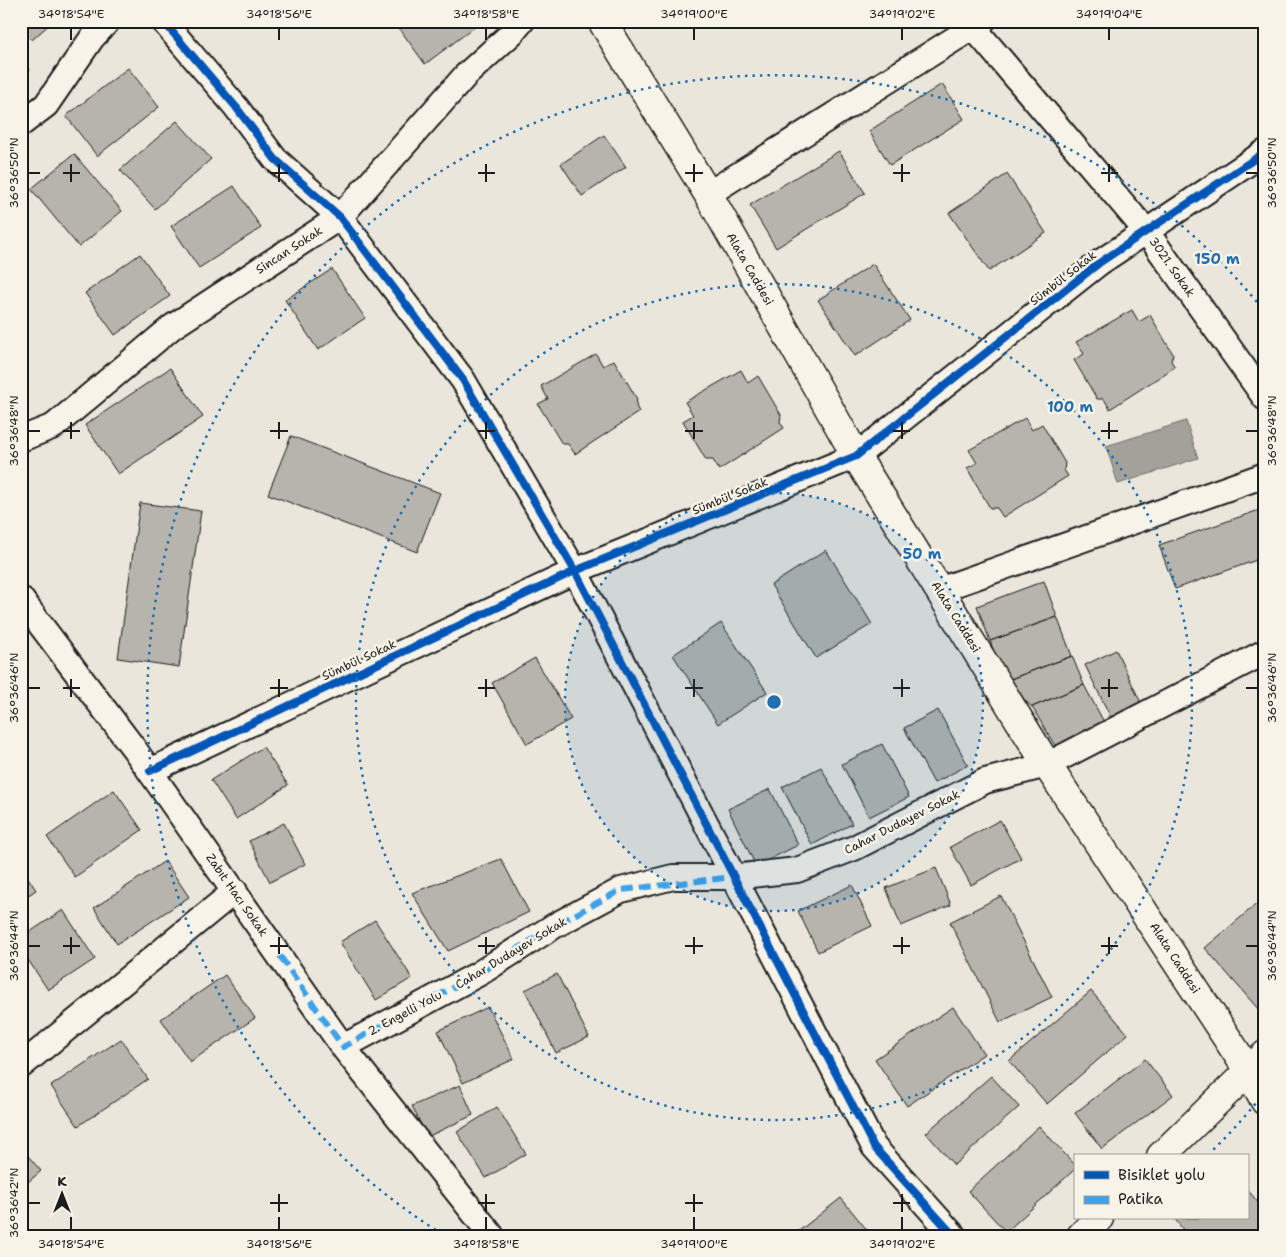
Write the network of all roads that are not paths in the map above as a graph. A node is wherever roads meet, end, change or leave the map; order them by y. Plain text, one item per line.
1 (108, 21) edge
2 (163, 21) edge
3 (522, 21) edge
4 (602, 21) edge
5 (979, 25) edge
6 (21, 124) edge
7 (1265, 152) edge
8 (708, 194) junction
9 (340, 217) junction
10 (1146, 231) junction
11 (1265, 398) edge
12 (21, 439) edge
13 (856, 456) junction
14 (1265, 475) edge
15 (575, 571) junction
16 (939, 590) junction
17 (21, 599) edge
18 (1265, 652) edge
19 (1047, 765) junction
20 (150, 771) junction
21 (733, 877) junction
22 (621, 890) joint
23 (235, 892) junction
24 (343, 1047) junction
25 (1256, 1062) edge
26 (21, 1066) edge
27 (1265, 1101) edge
28 (1163, 1154) edge
29 (1096, 1220) edge
30 (492, 1236) edge
31 (954, 1236) edge
32 (1081, 1236) edge

1 - 6 street
2 - 9 street
3 - 9 street, Sincan Sokak
4 - 8 street, Alata Caddesi
5 - 8 street
5 - 10 street, 3021. Sokak
7 - 10 street, Sümbül Sokak
8 - 13 street, Alata Caddesi
9 - 12 street, Sincan Sokak
9 - 15 street
10 - 11 street, 3021. Sokak
10 - 13 street, Sümbül Sokak
13 - 15 street, Sümbül Sokak
13 - 16 street, Alata Caddesi
14 - 16 street
15 - 20 street, Sümbül Sokak
15 - 21 street
16 - 19 street, Alata Caddesi
17 - 20 street, Zabıt Hacı Sokak
18 - 19 street, Cahar Dudayev Sokak
19 - 21 street, Cahar Dudayev Sokak
19 - 25 street, Alata Caddesi
20 - 23 street, Zabıt Hacı Sokak
21 - 22 street, Cahar Dudayev Sokak
21 - 31 street
22 - 24 street, 2. Engelli Yolu
23 - 24 street, Zabıt Hacı Sokak
23 - 26 street
24 - 30 street
25 - 27 street, Alata Caddesi
25 - 28 street
29 - 32 street

